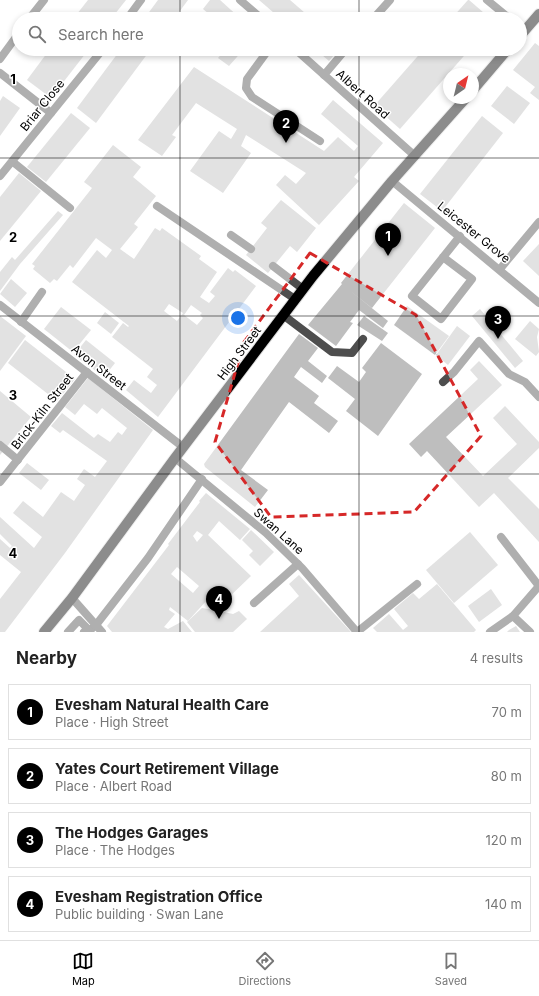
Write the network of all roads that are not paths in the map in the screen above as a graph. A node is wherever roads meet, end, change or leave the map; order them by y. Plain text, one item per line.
1 (44, 0) edge
2 (141, 0) edge
3 (240, 0) edge
4 (390, 0) edge
5 (487, 0) edge
6 (35, 12) edge
7 (132, 12) edge
8 (254, 12) edge
9 (379, 12) edge
10 (502, 12) edge
11 (538, 17) edge
12 (527, 27) edge
13 (12, 43) edge
14 (97, 56) edge
15 (264, 56) edge
16 (303, 56) edge
17 (340, 56) edge
18 (502, 56) edge
19 (0, 59) edge
20 (0, 73) edge
21 (324, 75) junction
22 (479, 83) edge
23 (461, 104) edge
24 (51, 113) junction
25 (320, 141) dead end
26 (415, 156) junction
27 (13, 162) junction
28 (0, 176) edge
29 (392, 181) junction
30 (158, 206) dead end
31 (70, 208) dead end
32 (539, 222) edge
33 (231, 235) dead end
34 (460, 236) junction
35 (251, 249) dead end
36 (443, 257) junction
37 (273, 266) dead end
38 (500, 269) junction
39 (302, 289) junction
40 (42, 292) dead end
41 (295, 299) junction
42 (539, 303) edge
43 (0, 305) edge
44 (283, 315) junction
45 (22, 322) junction
46 (363, 339) dead end
47 (87, 372) junction
48 (443, 382) dead end
49 (539, 397) edge
50 (0, 445) edge
51 (183, 447) junction
52 (175, 458) junction
53 (18, 460) junction
54 (202, 479) junction
55 (0, 482) edge
56 (501, 537) dead end
57 (298, 564) junction
58 (416, 584) dead end
59 (539, 586) edge
60 (72, 598) junction
61 (254, 602) dead end
62 (513, 616) junction
63 (96, 625) junction
64 (44, 632) edge
65 (68, 632) edge
66 (84, 632) edge
67 (88, 632) edge
68 (102, 632) edge
69 (357, 632) edge
70 (490, 632) edge
71 (530, 632) edge

1 - 6 street
2 - 7 street
3 - 8 street
4 - 9 street
5 - 10 street
11 - 12 main road
13 - 19 street
14 - 24 street, Briar Close
15 - 25 street
16 - 21 street, Albert Road
17 - 21 street
18 - 22 main road
20 - 24 street
21 - 26 street, Albert Road
23 - 26 main road, High Street
24 - 27 street, Briar Close
26 - 29 main road, High Street
27 - 28 street, Briar Close
27 - 31 street
29 - 34 street, Leicester Grove
29 - 39 main road, High Street
30 - 41 street
32 - 38 street
33 - 35 street
34 - 36 street
34 - 38 street, Leicester Grove
36 - 36 street
37 - 39 street
38 - 42 street, Leicester Grove
39 - 41 main road, High Street
40 - 45 street
41 - 44 main road, High Street
43 - 45 street, Avon Street
44 - 46 street
44 - 51 main road, High Street
45 - 47 street, Avon Street
47 - 51 street, Avon Street
47 - 53 street, Brick-Kiln Street
48 - 49 street
50 - 53 street
51 - 52 main road, High Street
52 - 54 street, Swan Lane
52 - 60 main road, High Street
53 - 55 street, Brick-Kiln Street
54 - 57 street, Swan Lane
54 - 63 street
56 - 59 street
57 - 61 street
57 - 69 street, Swan Lane
58 - 69 street
59 - 62 street
60 - 63 street
60 - 64 main road, High Street
62 - 70 street
62 - 71 street
63 - 67 street
63 - 68 street
65 - 66 street

